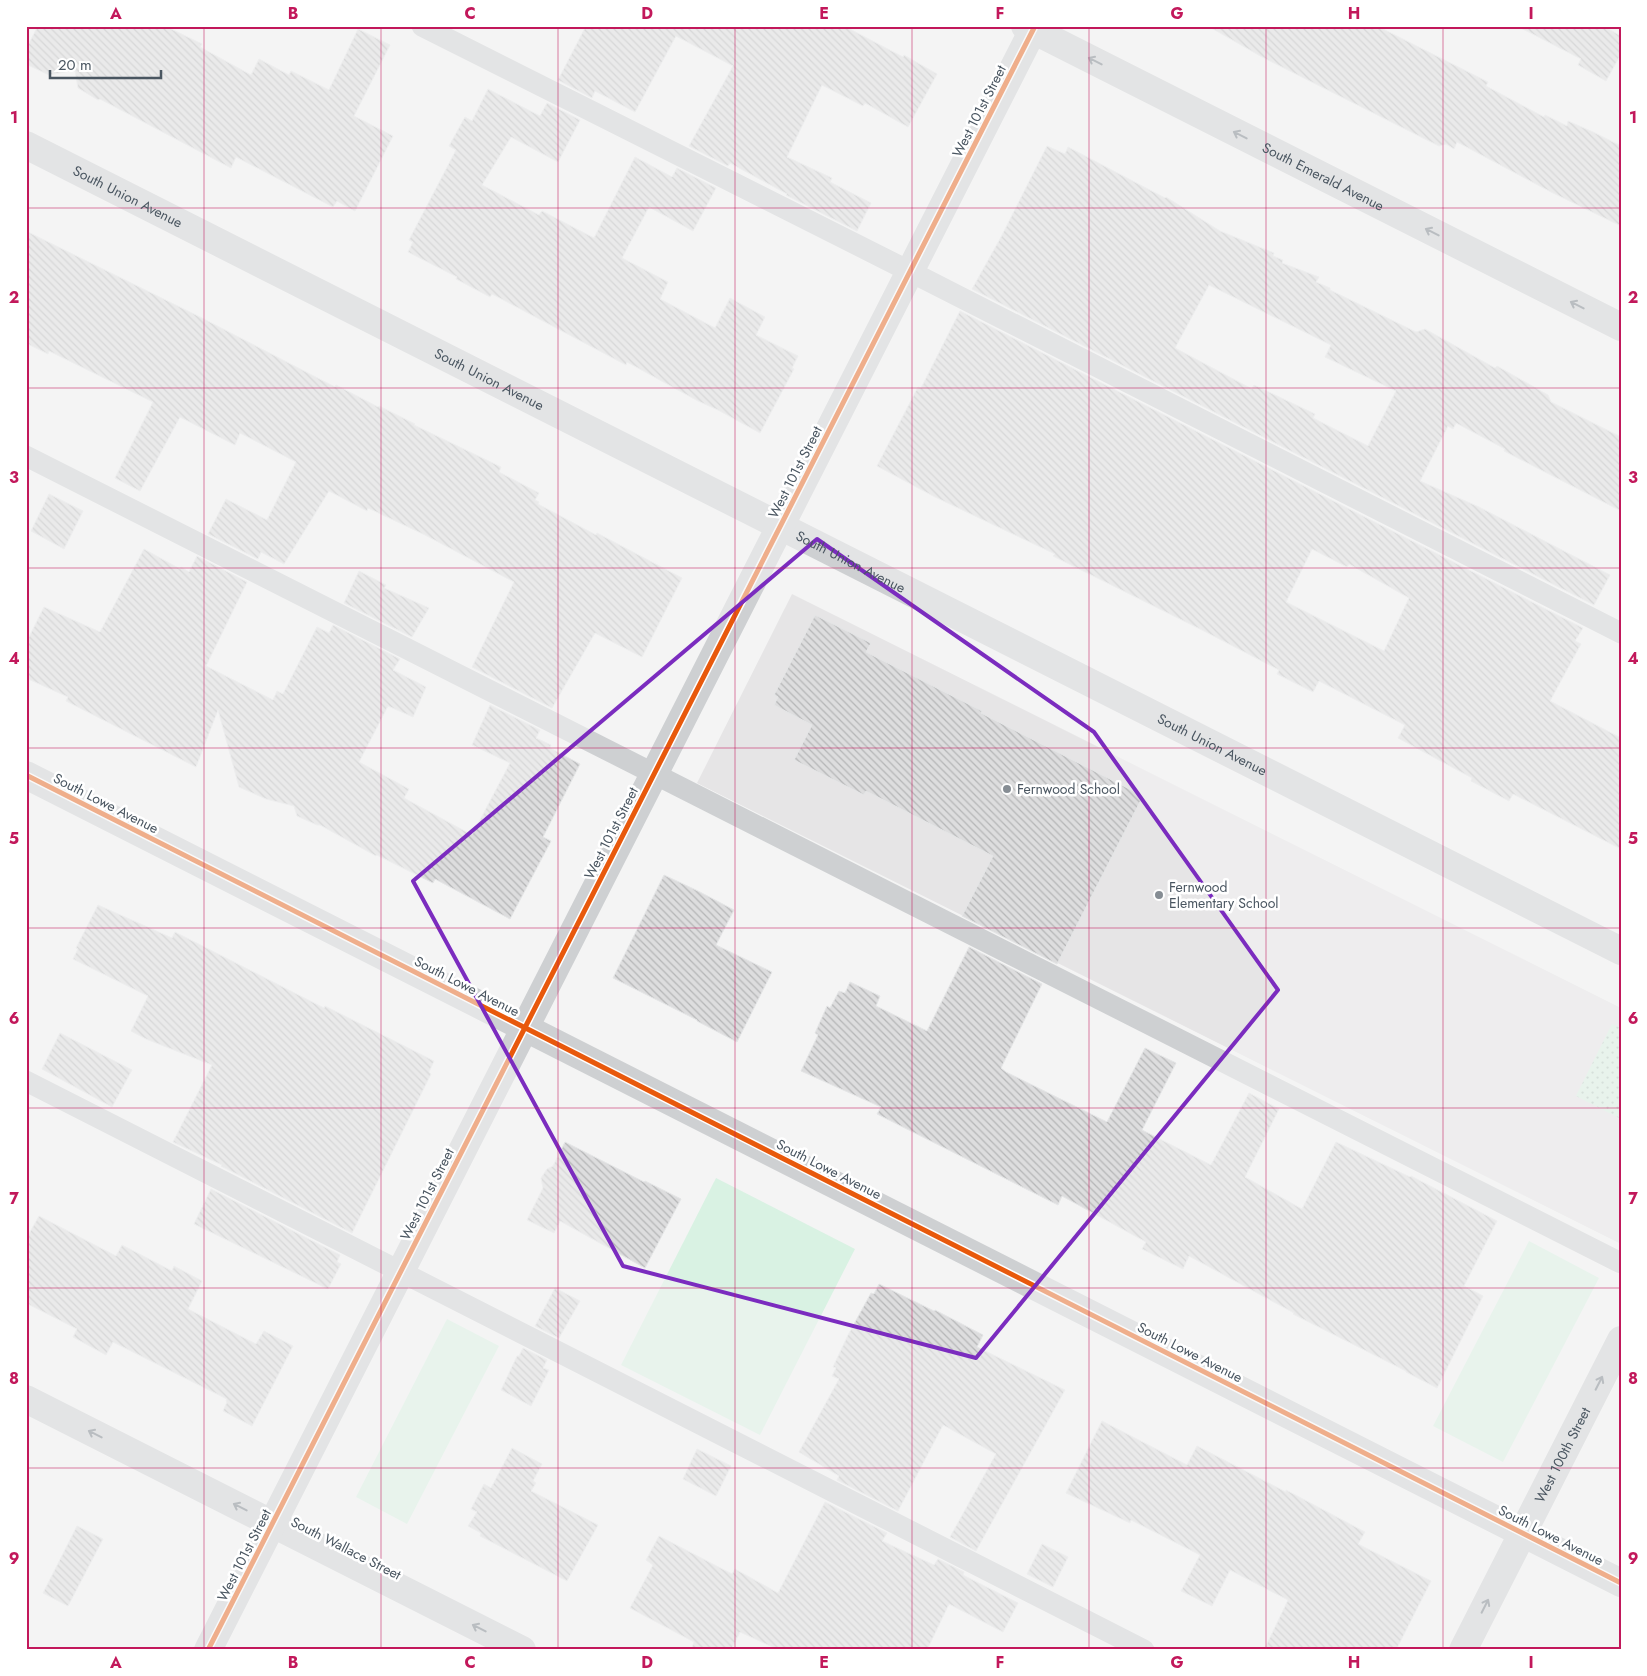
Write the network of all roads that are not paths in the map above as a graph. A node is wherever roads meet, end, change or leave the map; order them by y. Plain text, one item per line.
1 (422, 26) edge
2 (1031, 28) edge
3 (26, 145) edge
4 (909, 271) junction
5 (1621, 327) edge
6 (26, 456) edge
7 (780, 526) junction
8 (1621, 633) edge
9 (654, 774) junction
10 (26, 775) edge
11 (1621, 951) edge
12 (525, 1028) junction
13 (26, 1082) edge
14 (1621, 1263) edge
15 (400, 1272) junction
16 (1621, 1340) edge
17 (26, 1399) edge
18 (272, 1523) junction
19 (1522, 1534) junction
20 (1621, 1583) edge
21 (208, 1650) edge
22 (522, 1650) edge
23 (1144, 1650) edge
24 (1463, 1650) edge

1 - 4 lane
2 - 4 street, West 101st Street
5 -> 2 street, South Emerald Avenue
3 - 7 street, South Union Avenue
4 - 7 street, West 101st Street
4 - 8 lane
6 - 9 lane
7 - 9 street, West 101st Street
7 - 11 street, South Union Avenue
9 - 12 street, West 101st Street
9 - 14 lane
10 - 12 street, South Lowe Avenue
12 - 15 street, West 101st Street
12 - 19 street, South Lowe Avenue
13 - 15 lane
15 - 18 street, West 101st Street
15 - 23 lane
19 -> 16 street, West 100th Street
18 -> 17 street, South Wallace Street
18 - 21 street, West 101st Street
22 -> 18 street, South Wallace Street
19 - 20 street, South Lowe Avenue
24 -> 19 street, West 100th Street

